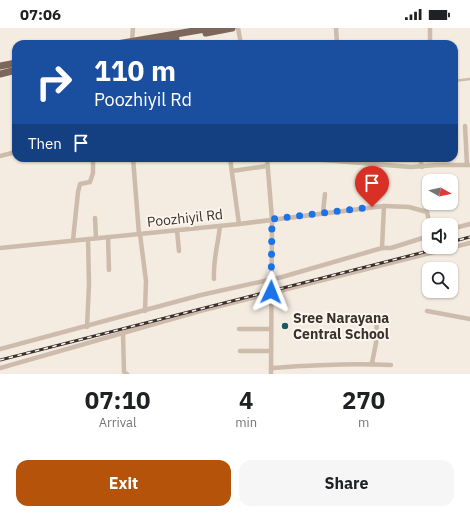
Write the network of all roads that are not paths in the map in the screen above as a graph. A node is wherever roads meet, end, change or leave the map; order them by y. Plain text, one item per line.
1 (133, 28) edge
2 (211, 28) edge
3 (232, 28) edge
4 (238, 28) edge
5 (336, 28) edge
6 (430, 28) edge
7 (132, 40) edge
8 (138, 40) edge
9 (170, 40) edge
10 (240, 40) edge
11 (337, 40) edge
12 (430, 40) edge
13 (12, 64) edge
14 (0, 66) edge
15 (12, 71) edge
16 (0, 74) edge
17 (470, 79) edge
18 (458, 80) edge
19 (465, 126) dead end
20 (12, 153) edge
21 (0, 156) edge
22 (93, 162) edge
23 (133, 162) edge
24 (231, 162) edge
25 (267, 162) edge
26 (354, 162) edge
27 (421, 162) edge
28 (468, 165) edge
29 (267, 166) junction
30 (422, 167) junction
31 (232, 170) junction
32 (325, 194) dead end
33 (384, 206) junction
34 (323, 212) junction
35 (95, 218) dead end
36 (428, 218) edge
37 (272, 219) junction
38 (238, 224) junction
39 (470, 224) edge
40 (220, 226) junction
41 (458, 227) edge
42 (177, 230) junction
43 (139, 234) junction
44 (108, 237) junction
45 (96, 238) junction
46 (422, 238) edge
47 (88, 239) junction
48 (73, 240) junction
49 (470, 243) edge
50 (0, 248) edge
51 (382, 248) junction
52 (179, 251) dead end
53 (109, 270) dead end
54 (214, 279) dead end
55 (271, 279) junction
56 (270, 294) junction
57 (145, 311) junction
58 (427, 311) dead end
59 (377, 316) dead end
60 (470, 319) edge
61 (87, 327) junction
62 (239, 329) dead end
63 (271, 329) junction
64 (123, 333) junction
65 (0, 349) edge
66 (240, 351) dead end
67 (271, 351) junction
68 (372, 363) junction
69 (391, 365) dead end
70 (271, 366) junction
71 (0, 368) edge
72 (127, 374) edge
73 (271, 374) edge

1 - 7 street
2 - 8 main road
3 - 9 main road
4 - 10 street
5 - 11 street
6 - 12 street
13 - 14 main road
15 - 16 main road
17 - 18 lane
19 - 28 street
20 - 21 street
22 - 48 street
23 - 43 street
24 - 31 street
25 - 29 street
26 - 30 street
27 - 30 street
28 - 30 street
29 - 31 street
29 - 37 street
31 - 38 street
32 - 34 street
33 - 34 street, Poozhiyil Rd
33 - 36 street, Poozhiyil Rd
33 - 51 street
34 - 37 street, Poozhiyil Rd
35 - 45 street
37 - 38 street, Poozhiyil Rd
37 - 55 street
38 - 40 street, Poozhiyil Rd
39 - 41 street
40 - 42 street, Poozhiyil Rd
40 - 54 street
42 - 43 street, Poozhiyil Rd
42 - 52 street
43 - 44 street, Poozhiyil Rd
43 - 57 street
44 - 45 street, Poozhiyil Rd
44 - 53 street
45 - 47 street, Poozhiyil Rd
46 - 51 street
47 - 48 street, Poozhiyil Rd
47 - 61 street
48 - 50 street, Poozhiyil Rd
49 - 56 street
51 - 55 street
55 - 56 street
55 - 57 street
56 - 63 street
56 - 64 street
57 - 61 street
58 - 60 street
59 - 68 street
61 - 65 street
62 - 63 street
63 - 67 street
64 - 71 street
64 - 72 street
66 - 67 street
67 - 70 street
68 - 69 street
68 - 70 street
70 - 73 street

